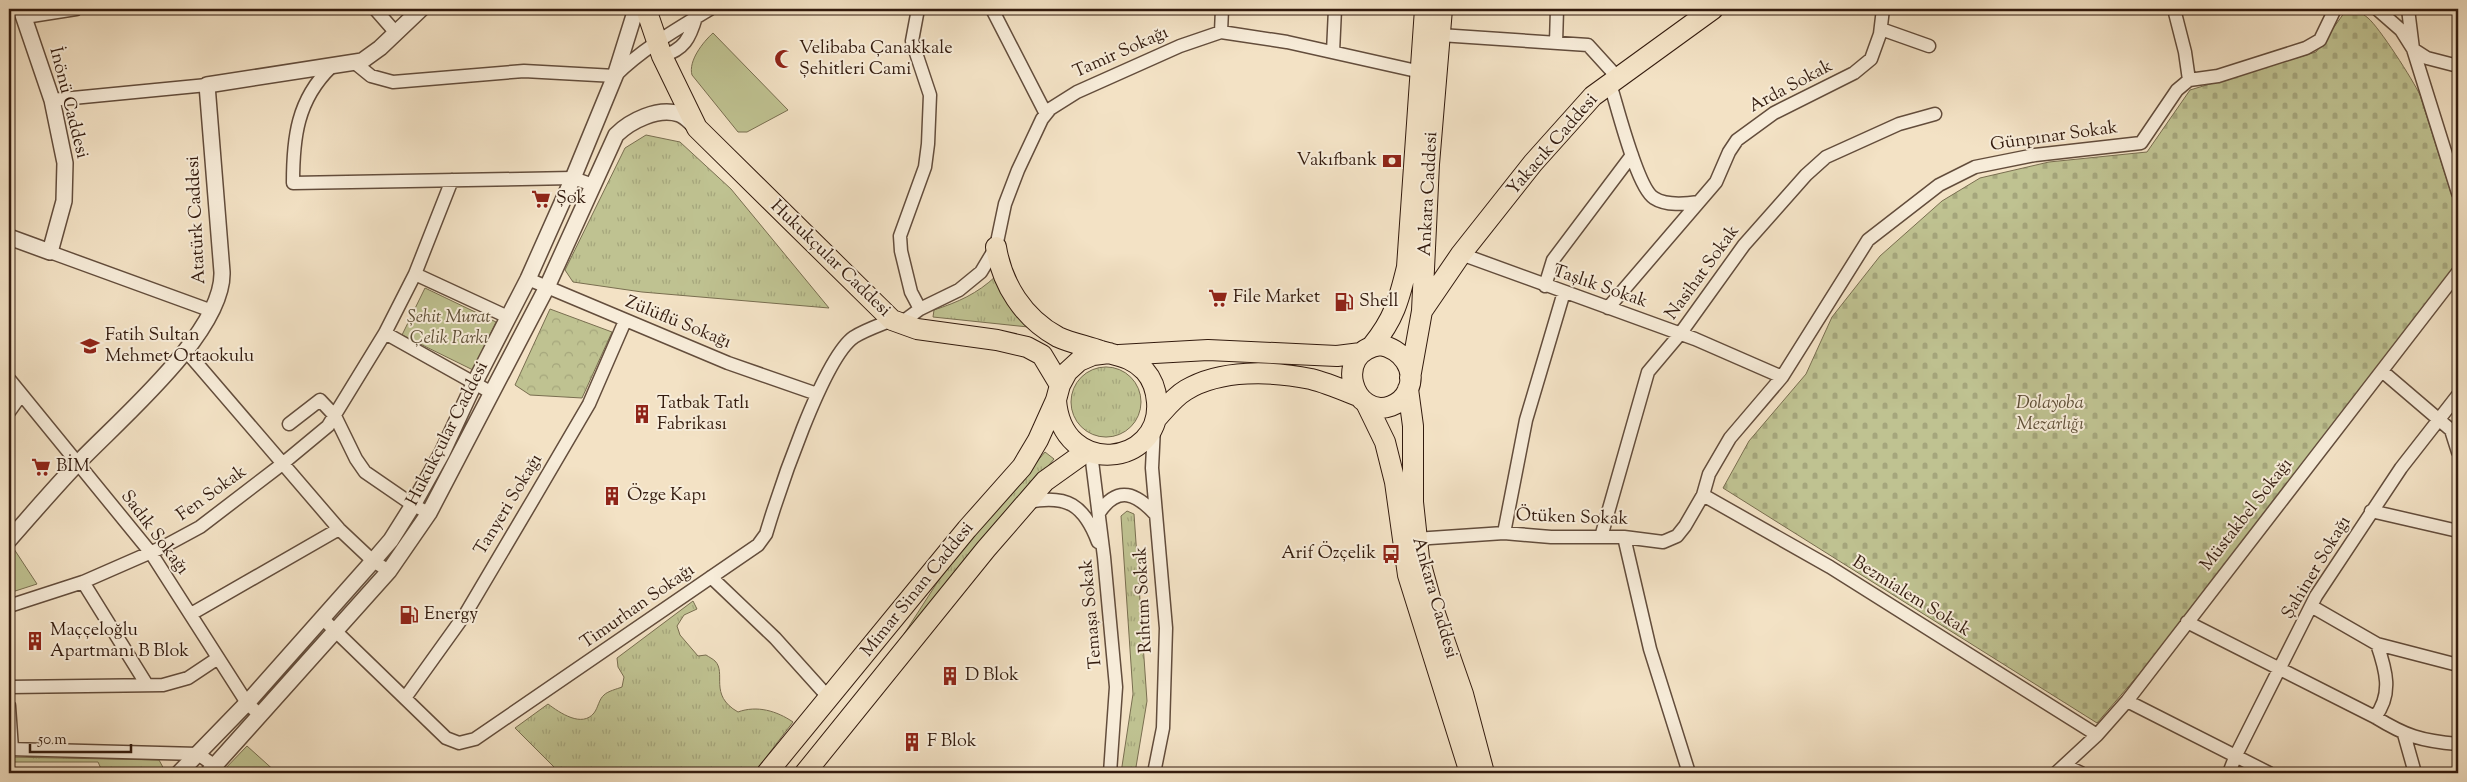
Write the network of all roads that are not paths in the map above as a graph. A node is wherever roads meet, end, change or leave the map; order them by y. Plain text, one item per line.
1 (76, 9) edge
2 (375, 9) edge
3 (421, 9) edge
4 (636, 9) edge
5 (646, 9) edge
6 (918, 9) edge
7 (987, 9) edge
8 (1222, 9) edge
9 (1335, 9) edge
10 (1425, 9) edge
11 (1442, 9) edge
12 (1557, 9) edge
13 (1883, 9) edge
14 (2174, 9) edge
15 (2335, 9) edge
16 (2377, 9) edge
17 (2408, 9) edge
18 (1705, 11) edge
19 (23, 13) edge
20 (703, 13) edge
21 (994, 14) edge
22 (1881, 30) junction
23 (1221, 32) junction
24 (396, 33) junction
25 (1440, 35) junction
26 (1556, 43) junction
27 (1929, 46) dead end
28 (2413, 49) junction
29 (660, 50) junction
30 (1333, 52) junction
31 (355, 64) junction
32 (2458, 66) edge
33 (331, 67) junction
34 (1421, 72) junction
35 (615, 76) junction
36 (2189, 80) junction
37 (1614, 81) junction
38 (207, 85) junction
39 (52, 100) junction
40 (1046, 114) junction
41 (1935, 114) dead end
42 (697, 128) junction
43 (1632, 155) junction
44 (574, 178) junction
45 (452, 180) junction
46 (593, 185) junction
47 (2458, 192) edge
48 (1699, 202) junction
49 (9, 237) edge
50 (996, 246) junction
51 (1426, 249) junction
52 (50, 252) junction
53 (1461, 254) junction
54 (2458, 272) edge
55 (415, 274) junction
56 (528, 279) junction
57 (1545, 286) junction
58 (547, 288) junction
59 (1564, 292) junction
60 (1608, 308) junction
61 (920, 309) junction
62 (212, 311) junction
63 (1422, 311) junction
64 (508, 317) junction
65 (625, 321) junction
66 (896, 322) junction
67 (385, 333) junction
68 (1680, 334) junction
69 (1367, 349) junction
70 (187, 352) junction
71 (1114, 354) junction
72 (2382, 371) junction
73 (1782, 377) junction
74 (9, 379) edge
75 (475, 382) junction
76 (1409, 384) junction
77 (1058, 392) junction
78 (492, 393) junction
79 (817, 394) junction
80 (21, 395) junction
81 (2458, 395) edge
82 (1362, 399) junction
83 (9, 412) edge
84 (335, 416) junction
85 (2438, 419) junction
86 (1155, 421) junction
87 (289, 424) dead end
88 (1089, 452) junction
89 (2458, 452) edge
90 (77, 464) junction
91 (281, 465) junction
92 (1703, 495) junction
93 (1028, 502) junction
94 (413, 505) junction
95 (2372, 512) junction
96 (429, 513) junction
97 (1099, 513) junction
98 (1156, 515) junction
99 (339, 529) junction
100 (2458, 531) edge
101 (1504, 533) junction
102 (1600, 537) junction
103 (1624, 537) junction
104 (1416, 539) junction
105 (9, 540) edge
106 (151, 554) junction
107 (1104, 557) junction
108 (373, 561) junction
109 (389, 571) junction
110 (710, 577) junction
111 (83, 582) junction
112 (9, 606) edge
113 (2311, 606) junction
114 (191, 614) junction
115 (322, 618) junction
116 (2187, 622) junction
117 (337, 632) junction
118 (2377, 644) junction
119 (218, 658) junction
120 (2458, 665) edge
121 (2279, 670) junction
122 (147, 685) junction
123 (9, 687) edge
124 (406, 698) junction
125 (830, 698) junction
126 (2127, 701) junction
127 (247, 703) junction
128 (9, 706) edge
129 (260, 715) junction
130 (2375, 717) junction
131 (2404, 734) junction
132 (2097, 735) junction
133 (2458, 744) edge
134 (10, 749) edge
135 (198, 754) junction
136 (2236, 756) junction
137 (212, 769) edge
138 (2061, 769) edge
139 (178, 773) edge
140 (767, 773) edge
141 (805, 773) edge
142 (1110, 773) edge
143 (1154, 773) edge
144 (1470, 773) edge
145 (1484, 773) edge
146 (1689, 773) edge
147 (2081, 773) edge
148 (2229, 773) edge
149 (2269, 773) edge
150 (2415, 773) edge

1 - 19 street
2 - 24 street
3 - 24 street
4 - 35 street, Hukukçular Caddesi
5 - 29 main road, Hukukçular Caddesi
6 - 61 street
7 - 21 street
8 - 23 street
9 - 30 street
10 - 34 main road, Ankara Caddesi
11 - 25 main road, Ankara Caddesi
12 - 26 street
13 - 22 street, Arda Sokak
14 - 36 street
15 - 36 street
16 - 28 street
17 - 28 street
18 - 37 main road, Yakacık Caddesi
19 - 39 street, İnönü Caddesi
20 - 29 street
21 - 40 street
22 - 27 street
22 - 48 street, Arda Sokak
23 - 30 street, Tamir Sokağı
23 - 40 street, Tamir Sokağı
24 - 31 street
25 - 26 street
25 - 51 main road, Ankara Caddesi
26 - 37 street
28 - 32 street
28 - 47 street
29 - 35 street
29 - 42 main road, Hukukçular Caddesi
30 - 34 street, Tamir Sokağı
31 - 33 street
31 - 35 street
33 - 38 street
33 - 45 street
34 - 69 main road, Ankara Caddesi
35 - 44 street, Hukukçular Caddesi
36 - 73 street, Günpınar Sokak
37 - 43 street
37 - 53 main road, Yakacık Caddesi
38 - 39 street
38 - 62 street, Atatürk Caddesi
39 - 52 street, İnönü Caddesi
40 - 50 street, Timurhan Sokağı
41 - 68 street, Nasihat Sokak
42 - 46 street, Hukukçular Caddesi
42 - 66 main road, Hukukçular Caddesi
43 - 48 street
43 - 57 street
44 - 45 street
44 - 46 street
44 - 56 street, Hukukçular Caddesi
45 - 55 street, Fen Sokak
46 - 58 street, Hukukçular Caddesi
48 - 60 street, Arda Sokak
49 - 52 street
50 - 61 street, Timurhan Sokağı
50 - 71 main road
51 - 53 main road
51 - 63 main road, Ankara Caddesi
52 - 62 street
53 - 57 street, Taşlık Sokak
53 - 63 main road, Yakacık Caddesi
54 - 72 street, Müstakbel Sokağı
55 - 64 street
55 - 67 street, Fen Sokak
56 - 58 street, Zülüflü Sokağı
56 - 64 street, Hukukçular Caddesi
57 - 59 street, Taşlık Sokak
58 - 65 street, Zülüflü Sokağı
58 - 78 street, Hukukçular Caddesi
59 - 60 street, Taşlık Sokak
59 - 101 street
60 - 68 street, Taşlık Sokak
61 - 66 street, Timurhan Sokağı
62 - 70 street, Atatürk Caddesi
63 - 76 main road, Ankara Caddesi
64 - 75 street, Hukukçular Caddesi
65 - 79 street, Zülüflü Sokağı
65 - 124 street, Tanyeri Sokağı
66 - 77 main road, Hukukçular Caddesi
66 - 79 street, Timurhan Sokağı
67 - 75 street
67 - 84 street, Fen Sokak
68 - 73 street, Taşlık Sokak
68 - 102 street, Nasihat Sokak
69 - 71 main road
69 - 76 main road
69 - 82 main road, Ankara Caddesi
70 - 90 street, Atatürk Caddesi
70 - 91 street
71 - 77 main road
71 - 86 main road
72 - 85 street
72 - 116 street, Müstakbel Sokağı
73 - 92 street, Günpınar Sokak
74 - 80 street, Sadık Sokağı
75 - 78 street
75 - 94 street, Hukukçular Caddesi
76 - 82 main road
76 - 104 main road, Ankara Caddesi
77 - 88 main road, Hukukçular Caddesi
77 - 125 main road, Mimar Sinan Caddesi
78 - 96 street, Hukukçular Caddesi
79 - 110 street, Timurhan Sokağı
80 - 83 street
80 - 90 street, Sadık Sokağı
81 - 85 street, Şahiner Sokağı
82 - 86 main road
82 - 144 main road, Ankara Caddesi
84 - 87 street
84 - 91 street, Fen Sokak
84 - 94 street
85 - 89 street
85 - 95 street, Şahiner Sokağı
86 - 88 main road
86 - 98 street, Rıhtım Sokak
88 - 93 main road, Mimar Sinan Caddesi
88 - 97 street, Temaşa Sokak
90 - 105 street, Atatürk Caddesi
90 - 106 street, Sadık Sokağı
91 - 99 street
91 - 106 street, Fen Sokak
92 - 103 street, Ötüken Sokak
92 - 132 street, Bezmialem Sokak
93 - 107 street
93 - 141 main road, Mimar Sinan Caddesi
94 - 96 street
94 - 108 street, Hukukçular Caddesi
95 - 100 street
95 - 113 street, Şahiner Sokağı
96 - 109 street, Hukukçular Caddesi
97 - 98 street
97 - 107 street, Temaşa Sokak
98 - 143 street, Rıhtım Sokak
99 - 108 street
99 - 114 street
101 - 102 street, Ötüken Sokak
101 - 104 street, Ötüken Sokak
102 - 103 street, Ötüken Sokak
103 - 146 street
104 - 145 main road, Ankara Caddesi
106 - 111 street, Fen Sokak
106 - 114 street, Sadık Sokağı
107 - 142 street, Temaşa Sokak
108 - 109 street
108 - 115 street, Hukukçular Caddesi
109 - 117 street, Hukukçular Caddesi
110 - 124 street, Timurhan Sokağı
110 - 125 street
111 - 112 street, Fen Sokak
111 - 122 street
113 - 118 street
113 - 121 street, Şahiner Sokağı
114 - 119 street, Sadık Sokağı
115 - 117 street, Timurhan Sokağı
115 - 127 street, Hukukçular Caddesi
116 - 121 street
116 - 126 street, Müstakbel Sokağı
117 - 124 street, Timurhan Sokağı
117 - 129 street, Hukukçular Caddesi
118 - 120 street
118 - 130 street
119 - 122 street
119 - 127 street, Sadık Sokağı
121 - 130 street
121 - 136 street, Şahiner Sokağı
122 - 123 street
125 - 140 main road, Mimar Sinan Caddesi
126 - 132 street, Müstakbel Sokağı
126 - 136 street
127 - 129 street, Sadık Sokağı
127 - 135 street, Hukukçular Caddesi
128 - 134 street
129 - 137 street, Hukukçular Caddesi
130 - 131 street
131 - 133 street
131 - 150 street
132 - 138 street, Müstakbel Sokağı
134 - 135 street
135 - 137 street
135 - 139 street, Hukukçular Caddesi
136 - 148 street, Şahiner Sokağı
136 - 149 street
138 - 147 street

